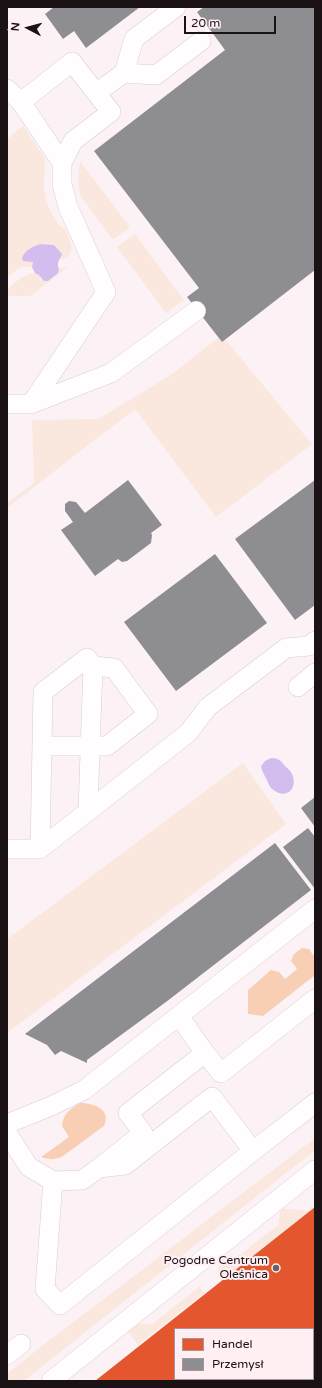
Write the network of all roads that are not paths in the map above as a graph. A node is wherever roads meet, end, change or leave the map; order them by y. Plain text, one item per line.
1 (176, 7) edge
2 (202, 41) dead end
3 (124, 73) junction
4 (7, 89) edge
5 (96, 93) junction
6 (21, 102) junction
7 (62, 163) junction
8 (196, 311) dead end
9 (7, 404) edge
10 (31, 404) junction
11 (313, 647) edge
12 (93, 666) junction
13 (315, 673) edge
14 (298, 687) dead end
15 (42, 746) junction
16 (91, 746) junction
17 (88, 810) junction
18 (40, 849) junction
19 (7, 850) edge
20 (315, 909) edge
21 (313, 1005) edge
22 (179, 1016) junction
23 (205, 1053) junction
24 (221, 1073) junction
25 (212, 1097) junction
26 (315, 1104) edge
27 (7, 1124) edge
28 (7, 1133) edge
29 (253, 1151) junction
30 (99, 1168) junction
31 (315, 1170) edge
32 (53, 1181) junction
33 (51, 1381) edge

1 - 3 lane
2 - 3 lane
3 - 5 lane
4 - 6 lane
5 - 6 lane
5 - 7 lane
6 - 7 lane
7 - 10 lane
8 - 10 lane
9 - 10 lane
11 - 17 lane
12 - 15 lane
12 - 16 lane
12 - 16 lane
13 - 14 lane
15 - 16 lane
15 - 18 lane
16 - 17 lane
17 - 18 lane
18 - 19 lane
20 - 22 lane
21 - 24 lane
22 - 23 lane
22 - 27 lane
23 - 24 lane
23 - 30 lane
24 - 25 lane
25 - 29 lane
25 - 30 lane
26 - 29 lane
28 - 32 lane
29 - 32 lane
30 - 32 lane
31 - 33 lane

